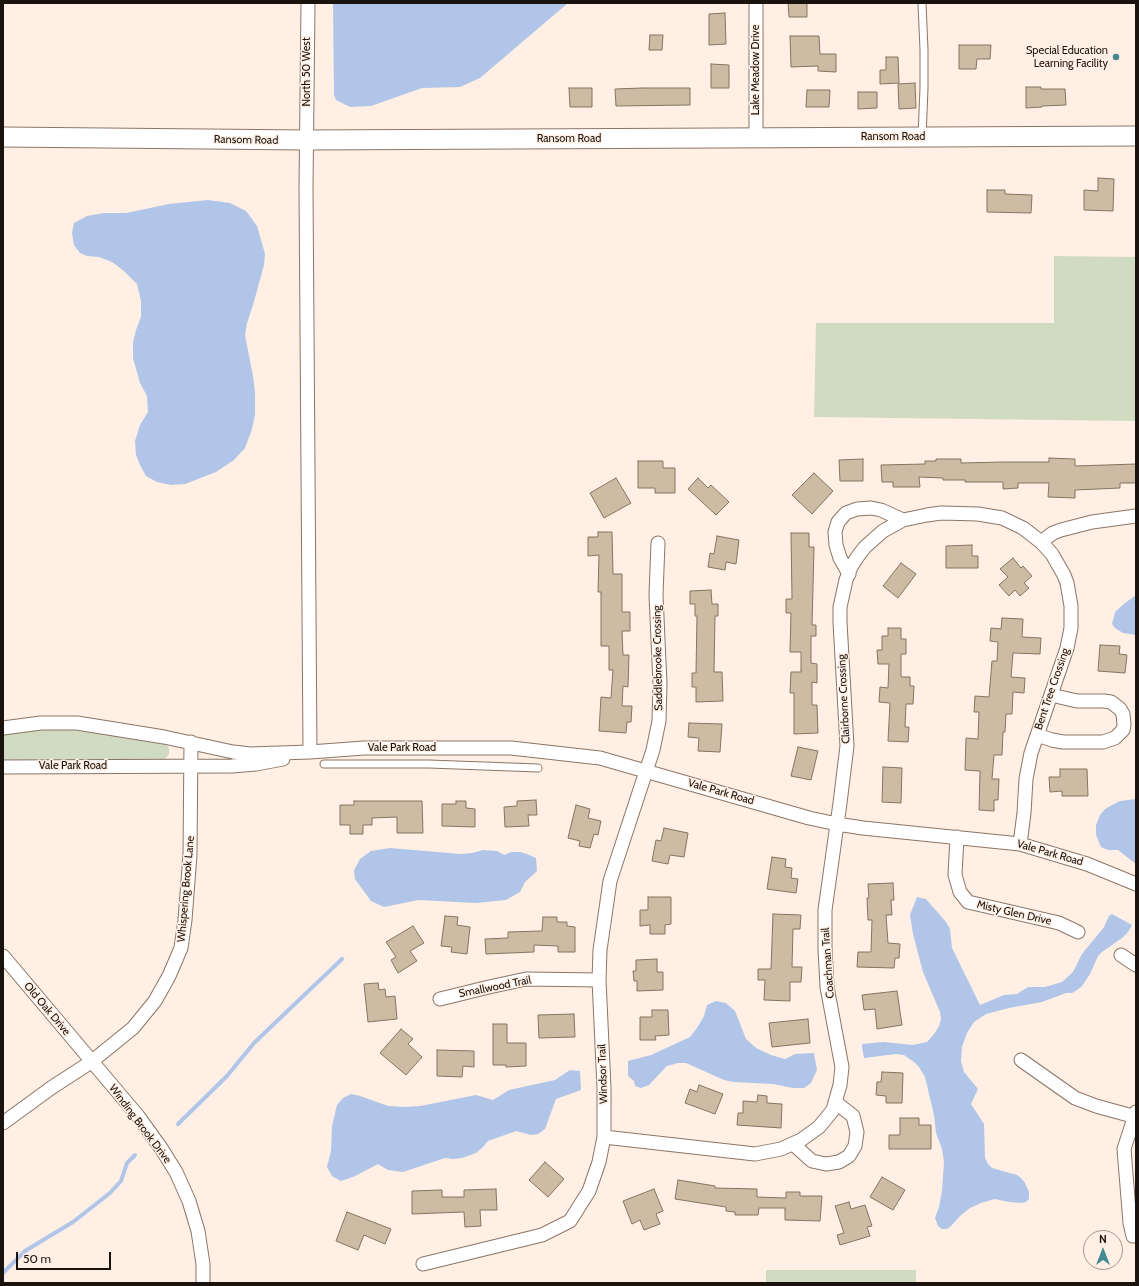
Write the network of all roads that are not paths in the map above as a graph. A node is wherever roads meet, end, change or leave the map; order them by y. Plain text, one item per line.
1 (308, 3) edge
2 (756, 3) edge
3 (922, 3) edge
4 (1136, 136) edge
5 (3, 137) edge
6 (922, 137) junction
7 (756, 138) junction
8 (307, 140) junction
9 (1136, 516) edge
10 (903, 520) junction
11 (1041, 542) junction
12 (658, 543) dead end
13 (849, 574) junction
14 (1051, 695) junction
15 (3, 728) edge
16 (1036, 735) junction
17 (191, 742) junction
18 (310, 752) junction
19 (429, 756) junction
20 (324, 764) dead end
21 (3, 766) edge
22 (192, 766) junction
23 (538, 768) dead end
24 (645, 771) junction
25 (837, 824) junction
26 (958, 837) junction
27 (1020, 844) junction
28 (1131, 882) edge
29 (1136, 888) edge
30 (1078, 932) dead end
31 (1121, 954) dead end
32 (3, 956) edge
33 (1136, 966) edge
34 (599, 980) junction
35 (440, 999) dead end
36 (1021, 1060) dead end
37 (91, 1062) junction
38 (835, 1102) junction
39 (1135, 1115) edge
40 (3, 1123) edge
41 (604, 1137) junction
42 (793, 1144) junction
43 (1136, 1236) edge
44 (423, 1264) dead end
45 (203, 1283) edge

1 - 8 street, North 50 West
2 - 7 street, Lake Meadow Drive
3 - 6 lane
4 - 6 main road, Ransom Road
5 - 8 main road, Ransom Road
6 - 7 main road, Ransom Road
7 - 8 main road, Ransom Road
8 - 18 street, North 50 West
9 - 11 street
10 - 11 street, Clairborne Crossing
10 - 13 street, Clairborne Crossing
10 - 13 street
11 - 14 street, Bent Tree Crossing
12 - 24 street, Saddlebrooke Crossing
13 - 25 street, Clairborne Crossing
14 - 16 street, Bent Tree Crossing
14 - 16 street
15 - 17 street, Vale Park Road
16 - 27 street, Bent Tree Crossing
17 - 18 street, Vale Park Road
17 - 22 street, Whispering Brook Lane
18 - 19 street, Vale Park Road
18 - 22 street, Vale Park Road
19 - 20 lane
19 - 23 lane
19 - 24 street, Vale Park Road
21 - 22 street, Vale Park Road
22 - 37 street, Whispering Brook Lane
24 - 25 street, Vale Park Road
24 - 34 street, Windsor Trail
25 - 26 street, Vale Park Road
25 - 38 street, Coachman Trail
26 - 27 street, Vale Park Road
26 - 30 street, Misty Glen Drive
27 - 28 street, Vale Park Road
28 - 29 street, Vale Park Road
31 - 33 street
32 - 37 street, Old Oak Drive
34 - 35 street, Smallwood Trail
34 - 41 street, Windsor Trail
36 - 39 street
37 - 40 street, Whispering Brook Lane
37 - 45 street, Winding Brook Drive
38 - 42 street, Coachman Trail
38 - 42 street
39 - 43 street
41 - 42 street, Coachman Trail
41 - 44 street, Windsor Trail

